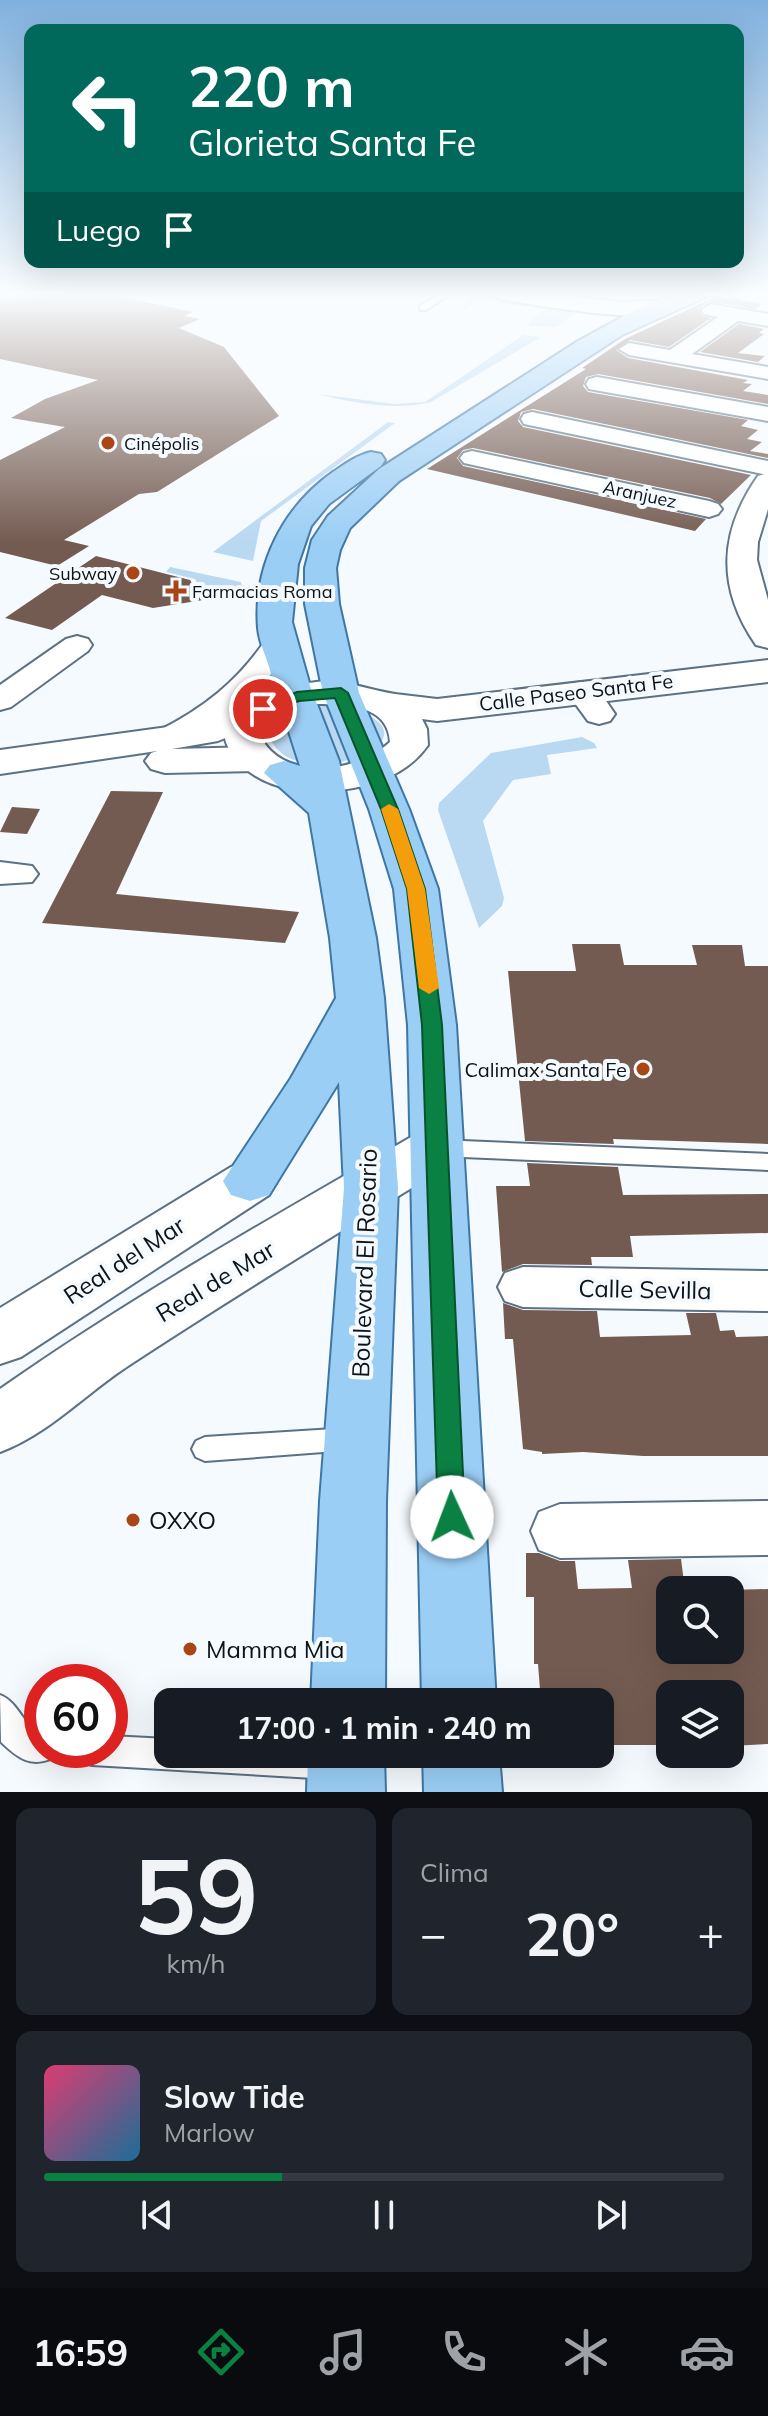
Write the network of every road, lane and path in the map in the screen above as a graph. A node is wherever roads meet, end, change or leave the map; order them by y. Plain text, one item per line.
1 (505, 376) edge
2 (543, 376) edge
3 (597, 384) dead end
4 (768, 414) edge
5 (532, 419) dead end
6 (630, 440) junction
7 (472, 458) dead end
8 (768, 468) edge
9 (570, 480) junction
10 (768, 482) edge
11 (709, 509) dead end
12 (758, 524) edge
13 (768, 638) edge
14 (278, 644) junction
15 (77, 645) dead end
16 (768, 671) edge
17 (357, 691) junction
18 (284, 695) junction
19 (768, 695) edge
20 (0, 700) edge
21 (590, 703) junction
22 (168, 739) junction
23 (0, 762) edge
24 (393, 770) junction
25 (297, 780) junction
26 (0, 782) edge
27 (360, 998) junction
28 (437, 1147) junction
29 (768, 1162) edge
30 (250, 1181) joint
31 (371, 1188) junction
32 (523, 1287) dead end
33 (768, 1291) edge
34 (0, 1339) edge
35 (0, 1424) edge
36 (357, 1438) junction
37 (205, 1449) dead end
38 (768, 1528) edge
39 (560, 1531) dead end
40 (348, 1688) edge
41 (458, 1688) edge
42 (0, 1710) edge
43 (24, 1742) edge
44 (128, 1750) edge
45 (154, 1751) edge
46 (462, 1768) edge
47 (463, 1792) edge

1 - 14 main road, Boulevard El Rosario
2 - 17 main road, Boulevard El Rosario
3 - 4 street
5 - 6 street
6 - 8 street
6 - 9 street, Aranjuez
7 - 9 street, Aranjuez
9 - 11 street, Aranjuez
10 - 12 street
12 - 13 street
14 - 18 main road, Boulevard El Rosario
14 - 22 street
15 - 20 street
16 - 21 street, Calle Paseo Santa Fe
17 - 18 street, Calle Paseo Santa Fe
17 - 21 street, Calle Paseo Santa Fe
17 - 24 main road, Boulevard El Rosario
18 - 22 street
18 - 25 main road, Boulevard El Rosario
18 - 25 street
19 - 21 street, Calle Paseo Santa Fe
21 - 24 street, Calle Paseo Santa Fe
22 - 23 street
24 - 25 street, Calle Paseo Santa Fe
24 - 28 main road, Boulevard El Rosario
25 - 26 street
25 - 27 main road, Boulevard El Rosario
27 - 30 main road
27 - 31 main road, Boulevard El Rosario
28 - 29 lane
28 - 31 street, Real de Mar
28 - 41 main road, Boulevard El Rosario
30 - 34 street, Real del Mar
31 - 35 street, Real de Mar
31 - 36 main road, Boulevard El Rosario
32 - 33 street, Calle Sevilla
36 - 37 lane
36 - 40 main road, Boulevard El Rosario
38 - 39 street
42 - 43 lane
44 - 45 lane
46 - 47 main road

